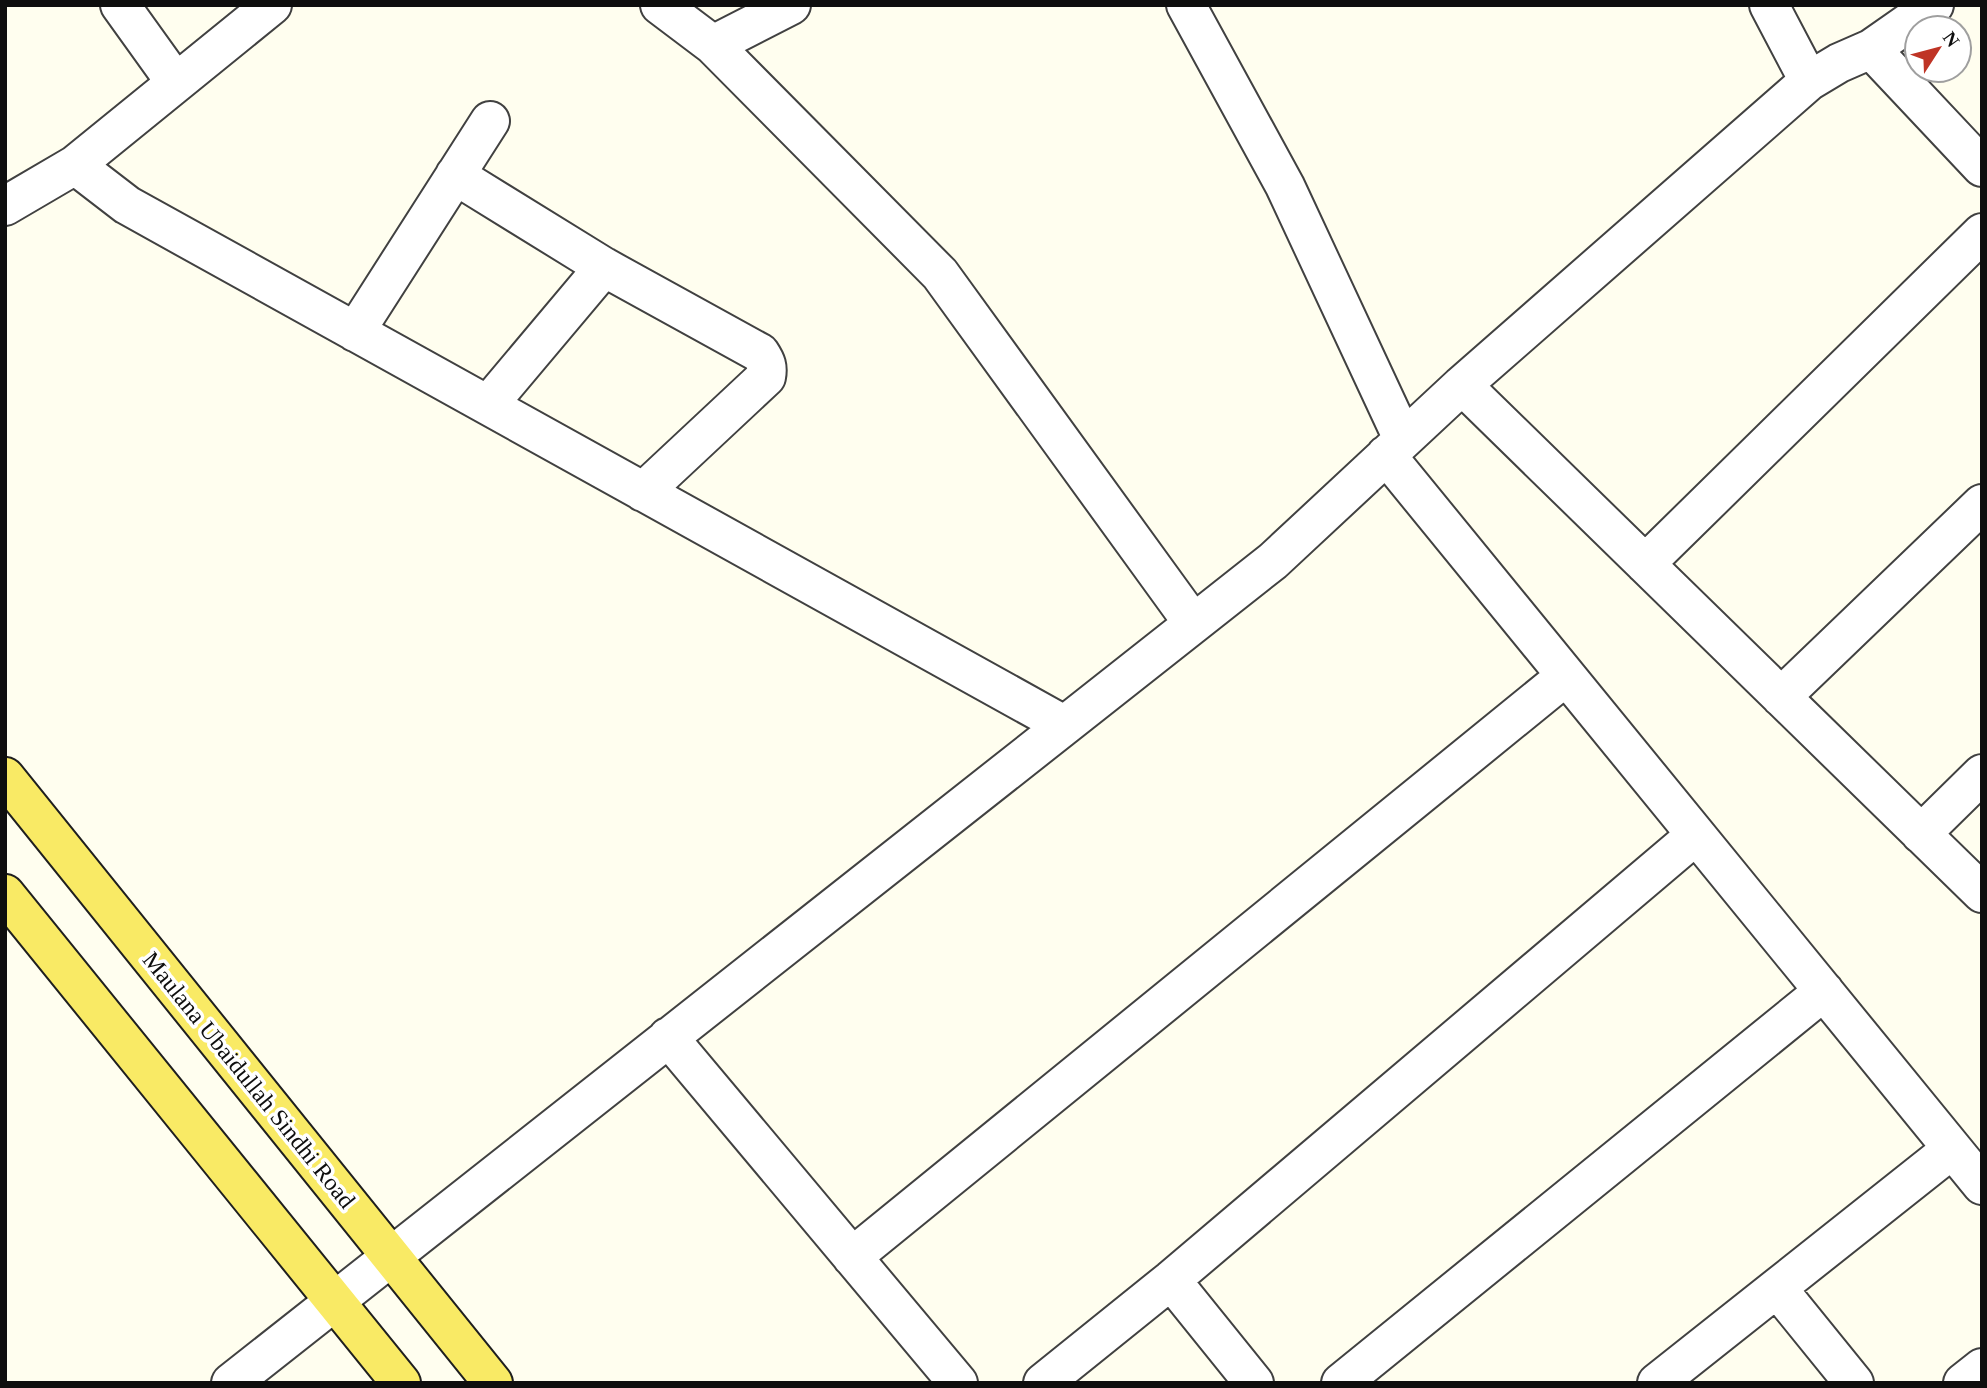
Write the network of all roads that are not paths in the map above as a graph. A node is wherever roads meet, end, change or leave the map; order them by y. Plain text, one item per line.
1 (120, 5) edge
2 (272, 5) edge
3 (660, 5) edge
4 (791, 5) edge
5 (1186, 5) edge
6 (1769, 5) edge
7 (1934, 5) edge
8 (713, 45) junction
9 (1871, 49) junction
10 (1810, 81) junction
11 (176, 83) junction
12 (490, 121) dead end
13 (75, 165) junction
14 (1982, 167) edge
15 (455, 175) junction
16 (5, 206) edge
17 (1982, 233) edge
18 (604, 267) junction
19 (355, 332) junction
20 (1462, 384) junction
21 (488, 405) junction
22 (1395, 447) junction
23 (643, 492) junction
24 (1982, 504) edge
25 (1645, 564) junction
26 (1194, 623) junction
27 (1566, 676) junction
28 (1781, 697) junction
29 (1064, 725) junction
30 (1982, 774) edge
31 (5, 777) edge
32 (1921, 834) junction
33 (1696, 835) junction
34 (1982, 893) edge
35 (5, 894) edge
36 (1824, 991) junction
37 (668, 1037) junction
38 (1952, 1149) junction
39 (1982, 1185) edge
40 (390, 1256) junction
41 (852, 1257) junction
42 (1171, 1280) junction
43 (1777, 1287) junction
44 (334, 1300) junction
45 (1982, 1368) edge
46 (231, 1383) edge
47 (401, 1383) edge
48 (493, 1383) edge
49 (958, 1383) edge
50 (1043, 1383) edge
51 (1254, 1383) edge
52 (1341, 1383) edge
53 (1657, 1383) edge
54 (1854, 1383) edge
55 (1963, 1383) edge

1 - 11 street
2 - 11 street
3 - 8 street
4 - 8 street
5 - 22 street
6 - 10 street
7 - 9 street
8 - 26 street
9 - 10 street
9 - 14 street
10 - 20 street
11 - 13 street
12 - 15 street
13 - 16 street
13 - 19 street
15 - 18 street
15 - 19 street
17 - 25 street
18 - 21 street
18 - 23 street
19 - 21 street
20 - 22 street
20 - 25 street
21 - 23 street
22 - 26 street
22 - 27 street
23 - 29 street
24 - 28 street
25 - 28 street
26 - 29 street
27 - 33 street
27 - 41 street
28 - 32 street
29 - 37 street
30 - 32 street
31 - 40 main road, Maulana Ubaidullah Sindhi Road
32 - 34 street
33 - 36 street
33 - 42 street
35 - 44 main road
36 - 38 street
36 - 52 street
37 - 40 street
37 - 41 street
38 - 39 street
38 - 43 street
40 - 44 street
40 - 48 main road, Maulana Ubaidullah Sindhi Road
41 - 49 street
42 - 50 street
42 - 51 street
43 - 53 street
43 - 54 street
44 - 46 street
44 - 47 main road
45 - 55 street

